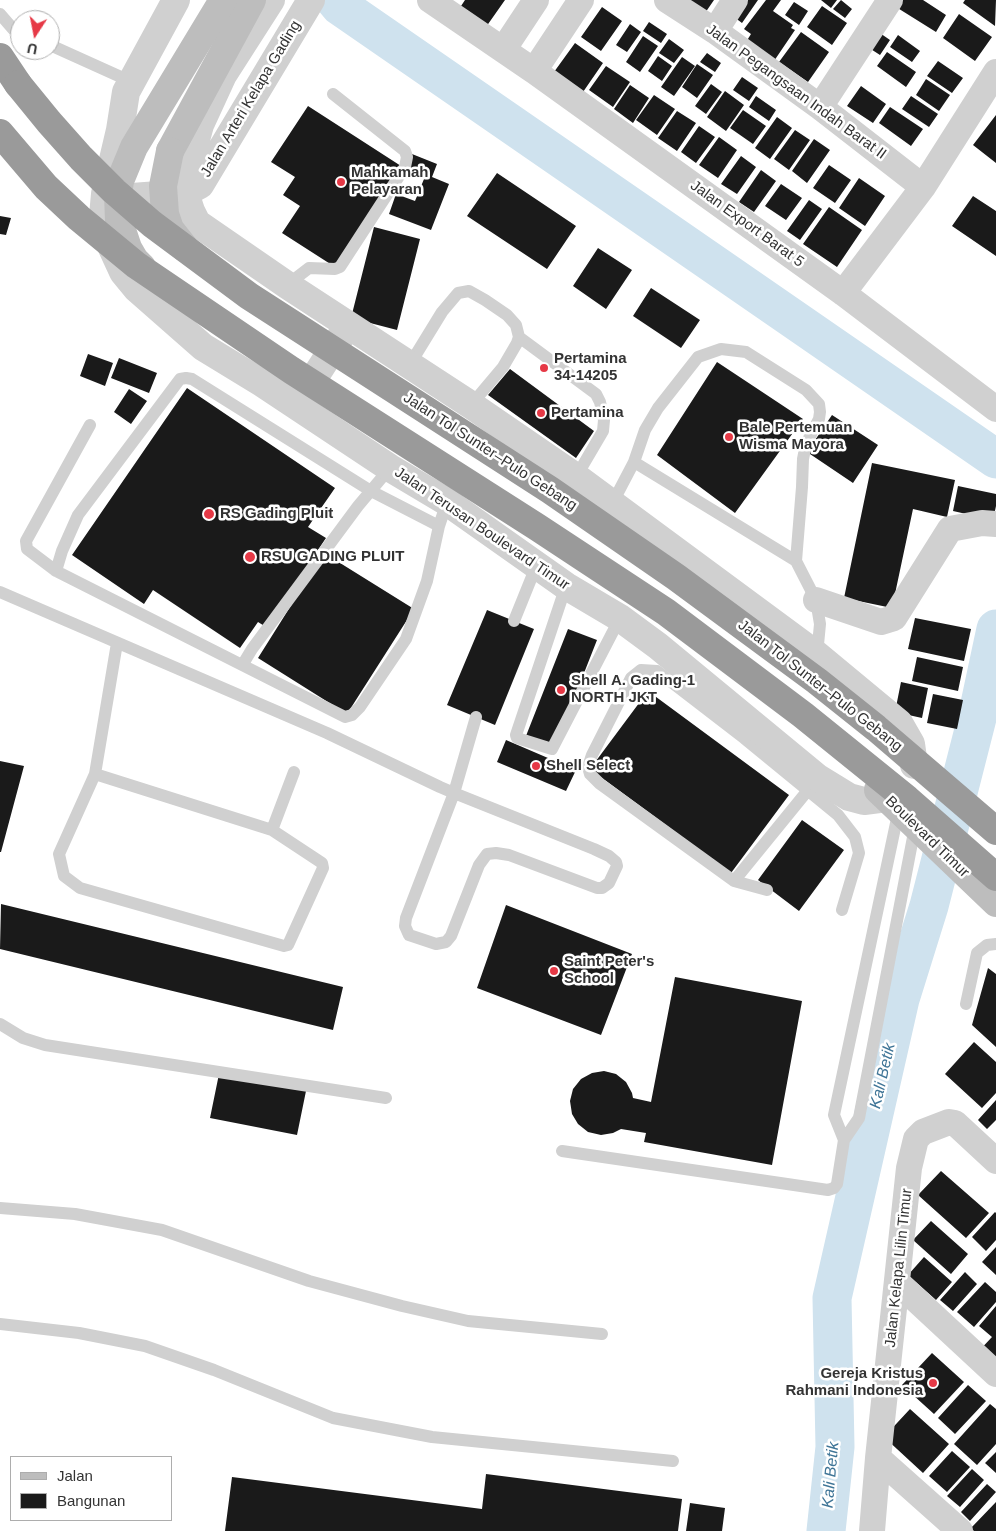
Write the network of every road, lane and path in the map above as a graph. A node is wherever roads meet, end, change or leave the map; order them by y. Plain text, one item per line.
1 (176, 0) edge
2 (212, 0) edge
3 (223, 0) edge
4 (252, 0) edge
5 (271, 0) edge
6 (311, 0) edge
7 (430, 0) edge
8 (536, 0) edge
9 (580, 0) edge
10 (668, 0) edge
11 (735, 0) edge
12 (890, 0) edge
13 (0, 14) edge
14 (10, 26) edge
15 (715, 31) junction
16 (60, 50) edge
17 (503, 50) junction
18 (0, 58) edge
19 (534, 71) junction
20 (996, 72) edge
21 (132, 82) junction
22 (333, 94) dead end
23 (820, 107) junction
24 (120, 130) junction
25 (0, 133) edge
26 (923, 187) junction
27 (185, 193) junction
28 (105, 194) junction
29 (287, 285) junction
30 (843, 293) junction
31 (349, 324) junction
32 (519, 337) junction
33 (409, 364) junction
34 (472, 405) junction
35 (296, 406) junction
36 (996, 409) edge
37 (90, 425) dead end
38 (634, 462) junction
39 (390, 468) junction
40 (576, 477) junction
41 (371, 491) junction
42 (612, 504) junction
43 (443, 514) junction
44 (996, 524) edge
45 (796, 561) junction
46 (538, 566) junction
47 (56, 571) junction
48 (566, 586) junction
49 (0, 592) edge
50 (816, 600) junction
51 (620, 618) junction
52 (514, 621) dead end
53 (117, 643) junction
54 (817, 655) junction
55 (243, 664) junction
56 (476, 717) dead end
57 (914, 765) junction
58 (294, 772) dead end
59 (95, 774) junction
60 (813, 784) junction
61 (454, 793) junction
62 (906, 817) junction
63 (991, 829) edge
64 (272, 830) junction
65 (996, 877) edge
66 (734, 881) junction
67 (767, 890) dead end
68 (996, 903) edge
69 (842, 910) dead end
70 (996, 944) edge
71 (966, 1004) dead end
72 (0, 1024) edge
73 (386, 1098) dead end
74 (844, 1140) junction
75 (562, 1151) dead end
76 (996, 1161) edge
77 (0, 1208) edge
78 (898, 1283) junction
79 (0, 1324) edge
80 (602, 1334) dead end
81 (996, 1374) edge
82 (878, 1458) junction
83 (673, 1461) dead end
84 (872, 1531) edge
85 (960, 1531) edge

1 - 21 street
2 - 24 street
3 - 62 main road, Boulevard Timur, bridge
4 - 57 main road, bridge
5 - 27 street, Jalan Arteri Kelapa Gading
6 - 27 street, Jalan Arteri Kelapa Gading
7 - 17 street, Jalan Export Barat 5
8 - 17 street
9 - 19 street
10 - 15 street, Jalan Pegangsaan Indah Barat II
11 - 15 street
12 - 23 street
13 - 14 lane
15 - 23 street, Jalan Pegangsaan Indah Barat II
16 - 21 lane
17 - 19 street, Jalan Export Barat 5
18 - 63 highway, Jalan Tol Sunter–Pulo Gebang, bridge
19 - 30 street, Jalan Export Barat 5
20 - 26 street
21 - 24 street
22 - 29 lane
23 - 26 street, Jalan Pegangsaan Indah Barat II
24 - 28 street
25 - 65 highway, bridge
26 - 30 street
27 - 28 street
27 - 29 street
28 - 35 street, Jalan Terusan Boulevard Timur
29 - 31 street
30 - 36 street, Jalan Export Barat 5
31 - 33 street
31 - 35 street
32 - 33 lane
32 - 34 lane
32 - 40 lane
33 - 34 street
34 - 40 street
35 - 39 street, Jalan Terusan Boulevard Timur
37 - 47 lane
38 - 42 lane
38 - 45 lane
38 - 45 lane
39 - 41 lane
39 - 43 street, Jalan Terusan Boulevard Timur
40 - 42 street
41 - 43 lane
41 - 47 lane
41 - 55 lane
42 - 54 street
43 - 46 street, Jalan Terusan Boulevard Timur
43 - 55 lane
44 - 50 street
45 - 50 lane
46 - 48 street, Jalan Terusan Boulevard Timur
46 - 52 lane
47 - 55 lane
48 - 51 street, Jalan Terusan Boulevard Timur
48 - 51 lane
49 - 53 lane
50 - 54 lane
51 - 60 street, Jalan Terusan Boulevard Timur
53 - 59 lane
53 - 61 lane
54 - 57 street
56 - 61 lane
57 - 63 main road, bridge
58 - 64 lane
59 - 64 lane
59 - 64 lane
60 - 62 street, Jalan Terusan Boulevard Timur
60 - 66 lane
60 - 66 lane
60 - 69 lane
61 - 61 lane
62 - 68 main road, Boulevard Timur
62 - 74 lane
62 - 74 lane
66 - 67 lane
70 - 71 lane
72 - 73 lane
74 - 75 lane
76 - 78 street, Jalan Kelapa Lilin Timur
77 - 80 lane
78 - 81 street
78 - 82 street, Jalan Kelapa Lilin Timur
79 - 83 lane
82 - 84 street, Jalan Kelapa Lilin Timur
82 - 85 street

